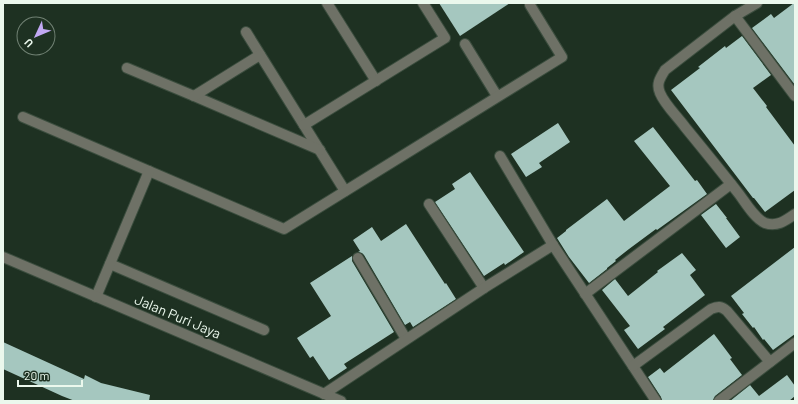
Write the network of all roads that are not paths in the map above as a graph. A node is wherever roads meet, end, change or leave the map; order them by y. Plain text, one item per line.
1 (327, 3) edge
2 (423, 3) edge
3 (757, 3) edge
4 (530, 5) dead end
5 (735, 16) junction
6 (246, 32) dead end
7 (465, 44) dead end
8 (260, 55) junction
9 (127, 68) dead end
10 (376, 80) junction
11 (194, 96) junction
12 (497, 96) junction
13 (795, 96) edge
14 (23, 117) dead end
15 (304, 125) junction
16 (320, 150) junction
17 (500, 156) dead end
18 (149, 171) junction
19 (731, 184) junction
20 (345, 191) junction
21 (429, 204) dead end
22 (795, 214) edge
23 (553, 245) junction
24 (3, 257) edge
25 (358, 258) dead end
26 (110, 264) junction
27 (484, 288) junction
28 (585, 294) junction
29 (96, 297) junction
30 (264, 330) dead end
31 (406, 339) junction
32 (795, 343) edge
33 (770, 362) junction
34 (633, 366) junction
35 (324, 394) junction
36 (342, 401) edge
37 (656, 401) edge
38 (719, 401) edge

1 - 10 street
2 - 10 street
3 - 5 street
4 - 12 street
5 - 13 street
5 - 19 street
6 - 8 street
7 - 12 street
8 - 11 street
8 - 15 street
9 - 11 street
10 - 15 street
11 - 16 street
12 - 20 street
14 - 18 street
15 - 16 street
16 - 20 street
17 - 23 street
18 - 20 street
18 - 26 street
19 - 22 street
19 - 28 street
21 - 27 street
23 - 27 street
23 - 28 street
24 - 29 street, Jalan Puri Jaya
25 - 31 street
26 - 29 street
26 - 30 street
27 - 31 street
28 - 34 street
29 - 35 street, Jalan Puri Jaya
31 - 35 street
32 - 33 street
33 - 34 street
33 - 38 street
34 - 37 street
35 - 36 street, Jalan Puri Jaya

